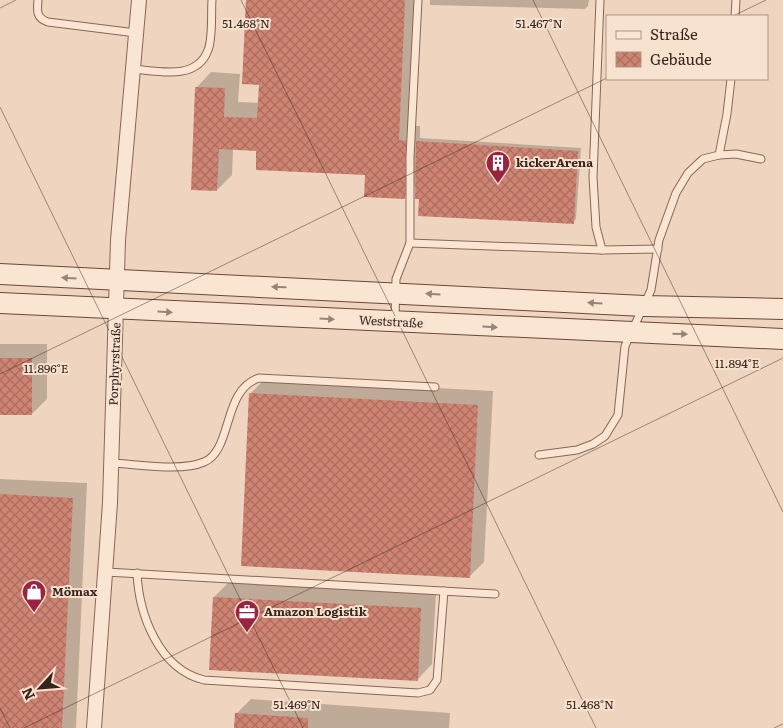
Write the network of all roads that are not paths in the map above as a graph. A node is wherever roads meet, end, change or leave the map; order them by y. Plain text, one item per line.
1 (38, 0) edge
2 (139, 0) edge
3 (212, 0) edge
4 (418, 0) edge
5 (600, 0) edge
6 (736, 0) edge
7 (735, 15) edge
8 (136, 33) junction
9 (133, 69) junction
10 (731, 80) edge
11 (719, 155) junction
12 (760, 159) dead end
13 (410, 243) junction
14 (658, 249) junction
15 (602, 250) junction
16 (0, 274) edge
17 (118, 281) junction
18 (395, 292) junction
19 (0, 303) edge
20 (644, 306) junction
21 (783, 309) edge
22 (116, 310) junction
23 (394, 322) junction
24 (631, 332) junction
25 (783, 339) edge
26 (435, 387) dead end
27 (538, 455) dead end
28 (111, 463) junction
29 (106, 572) junction
30 (136, 574) junction
31 (444, 591) junction
32 (495, 594) dead end
33 (94, 728) edge

1 - 8 lane
2 - 8 street, Porphyrstraße
3 - 9 lane
4 - 13 lane
5 - 15 lane
6 - 7 lane
8 - 9 street, Porphyrstraße
9 - 17 street, Porphyrstraße
10 - 11 lane
11 - 12 lane
11 - 14 lane
13 - 15 lane
13 - 18 lane
14 - 15 lane
14 - 20 lane
17 -> 16 main road
18 -> 17 main road
17 - 22 street, Porphyrstraße
20 -> 18 main road
18 - 23 lane
19 - 22 main road, Weststraße
20 - 21 main road
20 - 24 lane
22 -> 23 main road, Weststraße
22 - 28 street, Porphyrstraße
23 -> 24 main road, Weststraße
24 -> 25 main road, Weststraße
24 - 27 lane
26 - 28 lane
28 - 29 street, Porphyrstraße
29 - 30 lane
29 - 33 street, Porphyrstraße
30 - 31 lane
30 - 31 lane
31 - 32 lane

